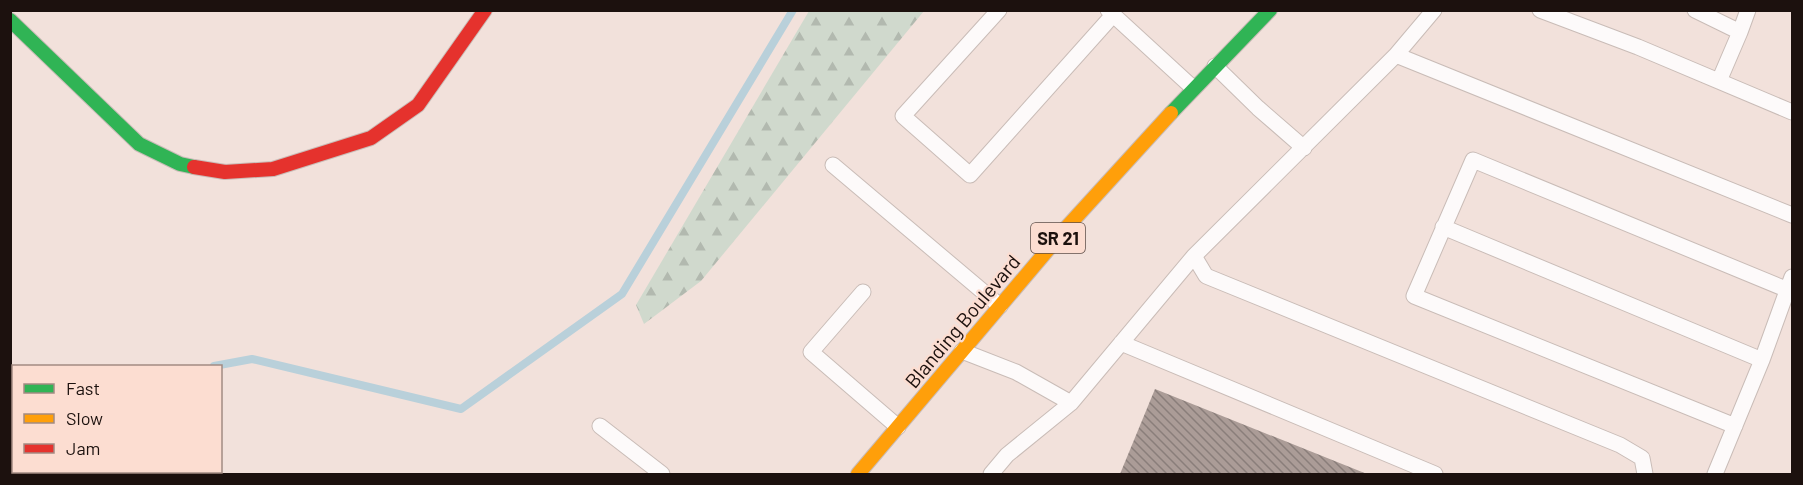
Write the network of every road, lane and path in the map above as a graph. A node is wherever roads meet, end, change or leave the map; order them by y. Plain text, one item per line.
1 (485, 10) edge
2 (999, 10) edge
3 (1434, 10) edge
4 (1540, 10) edge
5 (1695, 10) edge
6 (1748, 10) edge
7 (1265, 12) edge
8 (1110, 13) edge
9 (10, 20) edge
10 (1740, 32) junction
11 (1396, 55) junction
12 (1215, 66) junction
13 (1719, 81) junction
14 (1193, 88) junction
15 (1792, 112) edge
16 (1304, 148) junction
17 (833, 165) dead end
18 (1792, 216) edge
19 (1443, 227) junction
20 (1194, 256) junction
21 (1790, 284) edge
22 (863, 292) dead end
23 (1000, 306) junction
24 (1121, 343) junction
25 (962, 351) junction
26 (1762, 360) junction
27 (1071, 403) junction
28 (600, 426) dead end
29 (1735, 426) junction
30 (898, 427) junction
31 (662, 474) edge
32 (858, 474) edge
33 (991, 474) edge
34 (1435, 474) edge
35 (1645, 474) edge
36 (1715, 474) edge

1 - 9 main road
2 - 8 lane
3 - 11 lane
4 - 13 lane
5 - 10 lane
6 - 10 lane
7 - 12 main road, Blanding Boulevard / SR 21
8 - 14 lane
10 - 13 lane
11 - 16 lane
11 - 18 lane
12 - 14 main road, Blanding Boulevard / SR 21
12 - 16 lane
13 - 15 lane
14 - 23 main road, Blanding Boulevard / SR 21
16 - 20 lane
17 - 23 lane
19 - 21 lane
19 - 26 lane
19 - 29 lane
20 - 24 lane
20 - 35 lane
21 - 26 lane
22 - 30 lane
23 - 25 main road, Blanding Boulevard / SR 21
24 - 27 lane
24 - 34 lane
25 - 27 lane
25 - 30 main road, Blanding Boulevard / SR 21
26 - 29 lane
27 - 33 lane
28 - 31 lane
29 - 36 lane
30 - 32 main road, Blanding Boulevard / SR 21

